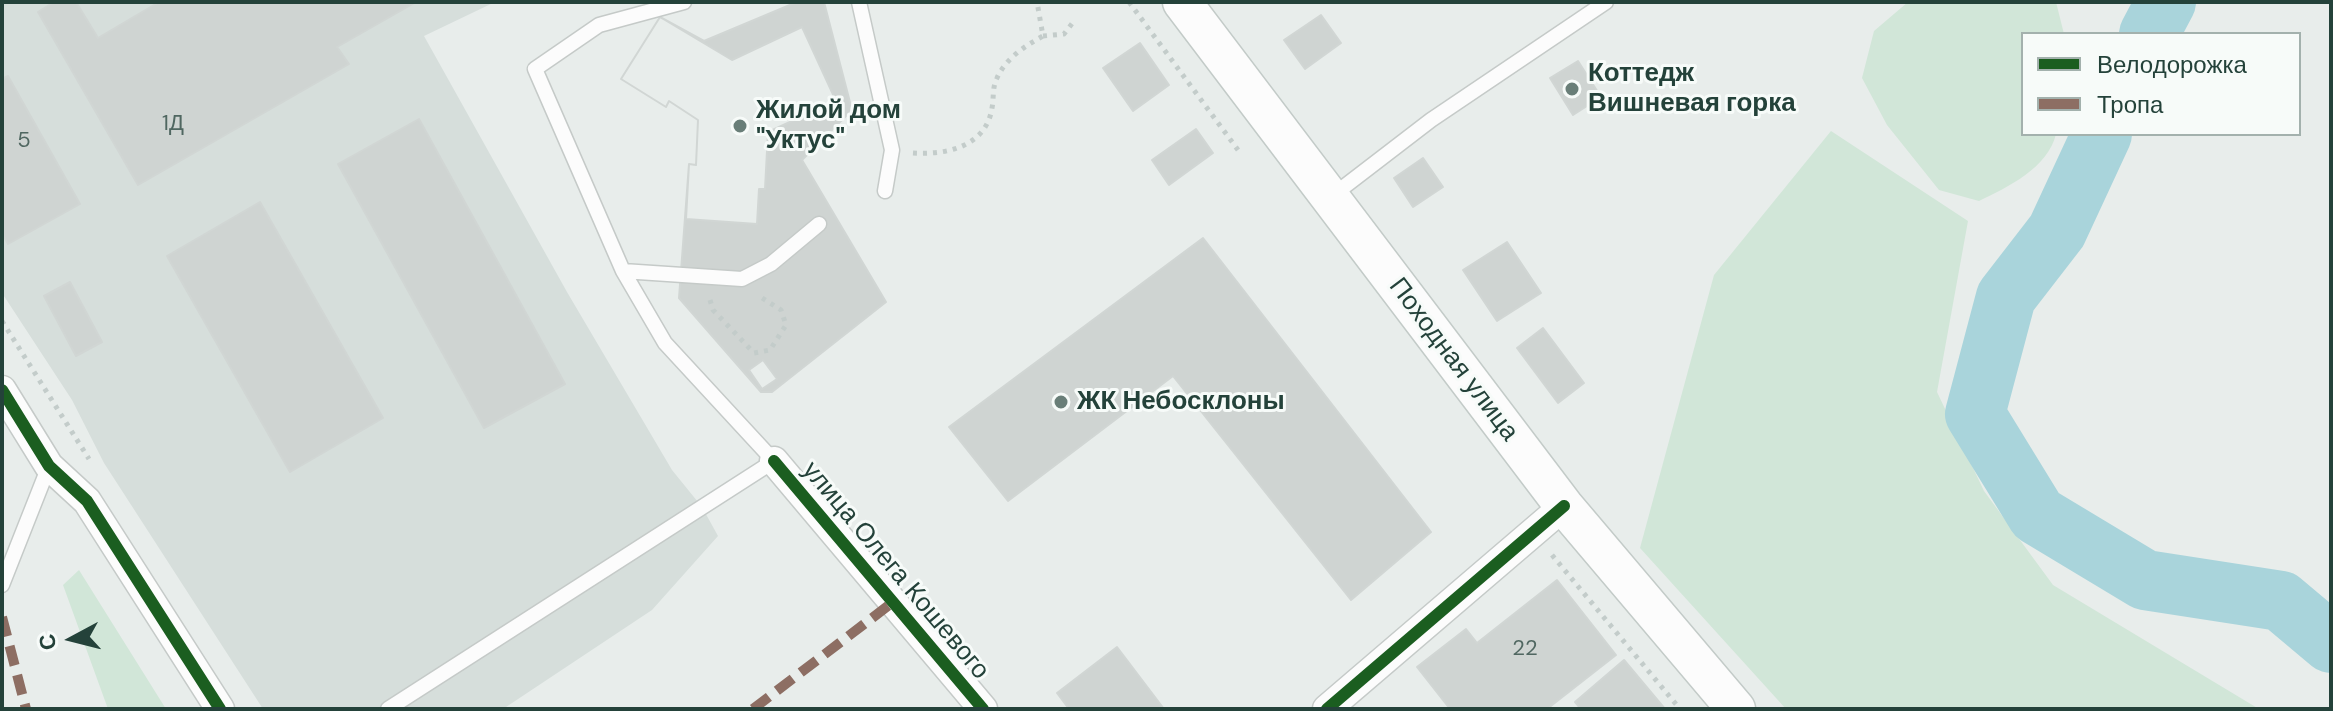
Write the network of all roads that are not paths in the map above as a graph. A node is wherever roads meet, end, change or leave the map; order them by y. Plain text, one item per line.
1 (684, 2) edge
2 (859, 2) edge
3 (1182, 2) edge
4 (1606, 2) edge
5 (885, 191) dead end
6 (1330, 197) junction
7 (819, 224) dead end
8 (623, 271) junction
9 (2, 390) edge
10 (774, 461) junction
11 (49, 466) junction
12 (1564, 506) junction
13 (2, 585) edge
14 (220, 709) edge
15 (388, 709) edge
16 (983, 709) edge
17 (1327, 709) edge
18 (1736, 709) edge

1 - 8 lane
2 - 5 lane
3 - 6 main road, Походная улица
4 - 6 lane
6 - 12 main road, Походная улица
7 - 8 lane
8 - 10 lane
9 - 11 street
10 - 15 lane
10 - 16 street, улица Олега Кошевого
11 - 13 lane
11 - 14 street
12 - 17 street
12 - 18 main road, Походная улица

